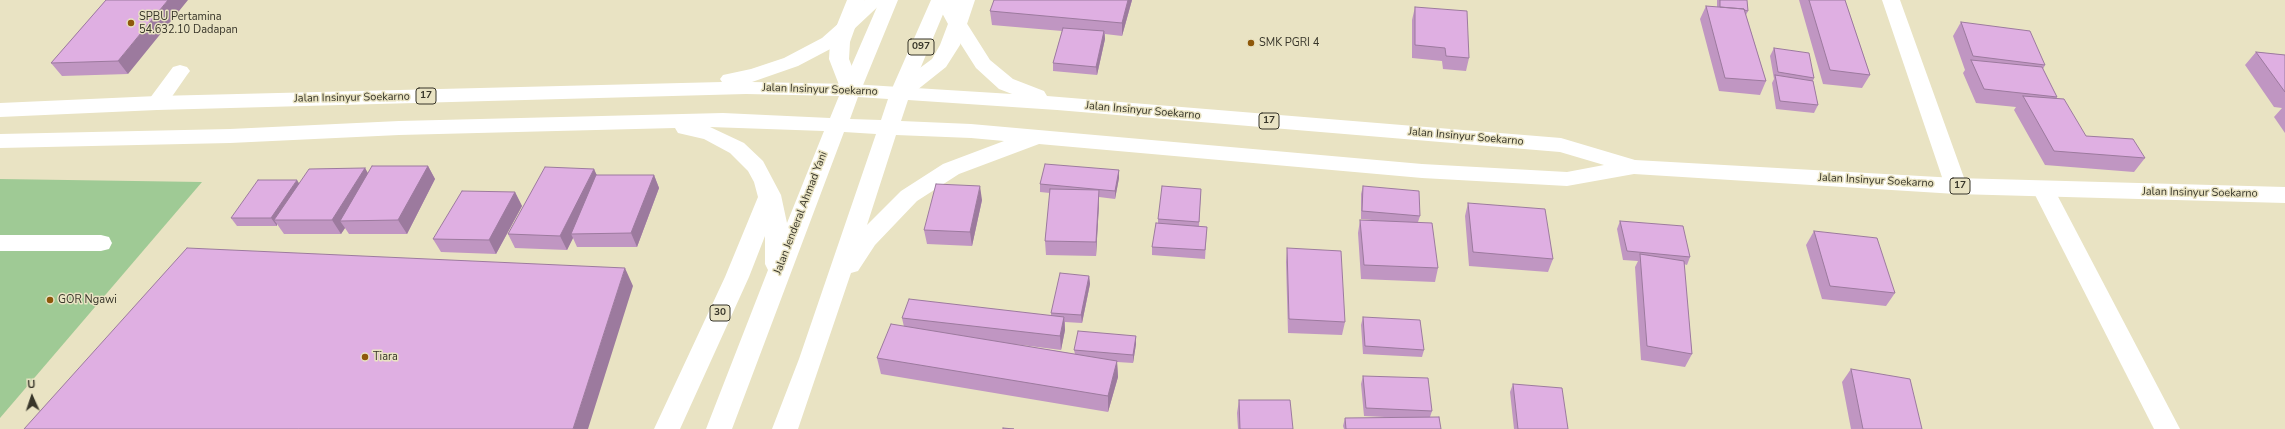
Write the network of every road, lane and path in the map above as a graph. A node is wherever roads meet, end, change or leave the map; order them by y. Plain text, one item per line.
1 (856, 0) edge
2 (876, 0) edge
3 (889, 0) edge
4 (940, 0) edge
5 (949, 0) edge
6 (966, 0) edge
7 (1891, 0) edge
8 (957, 24) junction
9 (844, 30) junction
10 (180, 71) dead end
11 (680, 90) junction
12 (851, 90) junction
13 (900, 94) junction
14 (157, 102) junction
15 (1057, 104) junction
16 (0, 110) edge
17 (666, 123) junction
18 (837, 123) junction
19 (889, 127) junction
20 (1046, 136) junction
21 (0, 141) edge
22 (1635, 167) junction
23 (1956, 186) junction
24 (2043, 189) junction
25 (770, 195) junction
26 (2285, 195) edge
27 (0, 243) edge
28 (101, 244) dead end
29 (775, 281) junction
30 (834, 287) junction
31 (667, 429) edge
32 (719, 429) edge
33 (785, 429) edge
34 (2166, 429) edge

1 - 9 main road
2 - 9 main road
3 - 12 main road, Jalan Jenderal Ahmad Yani
4 - 13 main road, 097
5 - 8 main road
6 - 8 main road
7 - 23 main road
8 - 13 main road
8 - 15 main road
9 - 11 main road
9 - 12 main road
10 - 14 main road
11 - 12 main road, Jalan Insinyur Soekarno / 17
11 - 14 main road, Jalan Insinyur Soekarno / 17
12 - 13 main road, Jalan Insinyur Soekarno / 17
12 - 18 main road, Jalan Jenderal Ahmad Yani
13 - 15 main road, Jalan Insinyur Soekarno / 17
13 - 19 main road
14 - 16 main road, Jalan Insinyur Soekarno / 17
15 - 22 main road, Jalan Insinyur Soekarno / 17
17 - 18 main road, Jalan Insinyur Soekarno / 17
17 - 21 main road, Jalan Insinyur Soekarno / 17
17 - 25 main road
18 - 19 main road, Jalan Insinyur Soekarno / 17
18 - 29 main road, Jalan Jenderal Ahmad Yani
19 - 20 main road, Jalan Insinyur Soekarno / 17
19 - 30 main road
20 - 22 main road, Jalan Insinyur Soekarno / 17
20 - 30 main road
22 - 23 main road, Jalan Insinyur Soekarno / 17
23 - 24 main road, Jalan Insinyur Soekarno / 17
24 - 26 main road, Jalan Insinyur Soekarno / 17
24 - 34 main road
25 - 29 main road
25 - 31 main road, 30
27 - 28 main road
29 - 32 main road, Jalan Jenderal Ahmad Yani
30 - 33 main road

